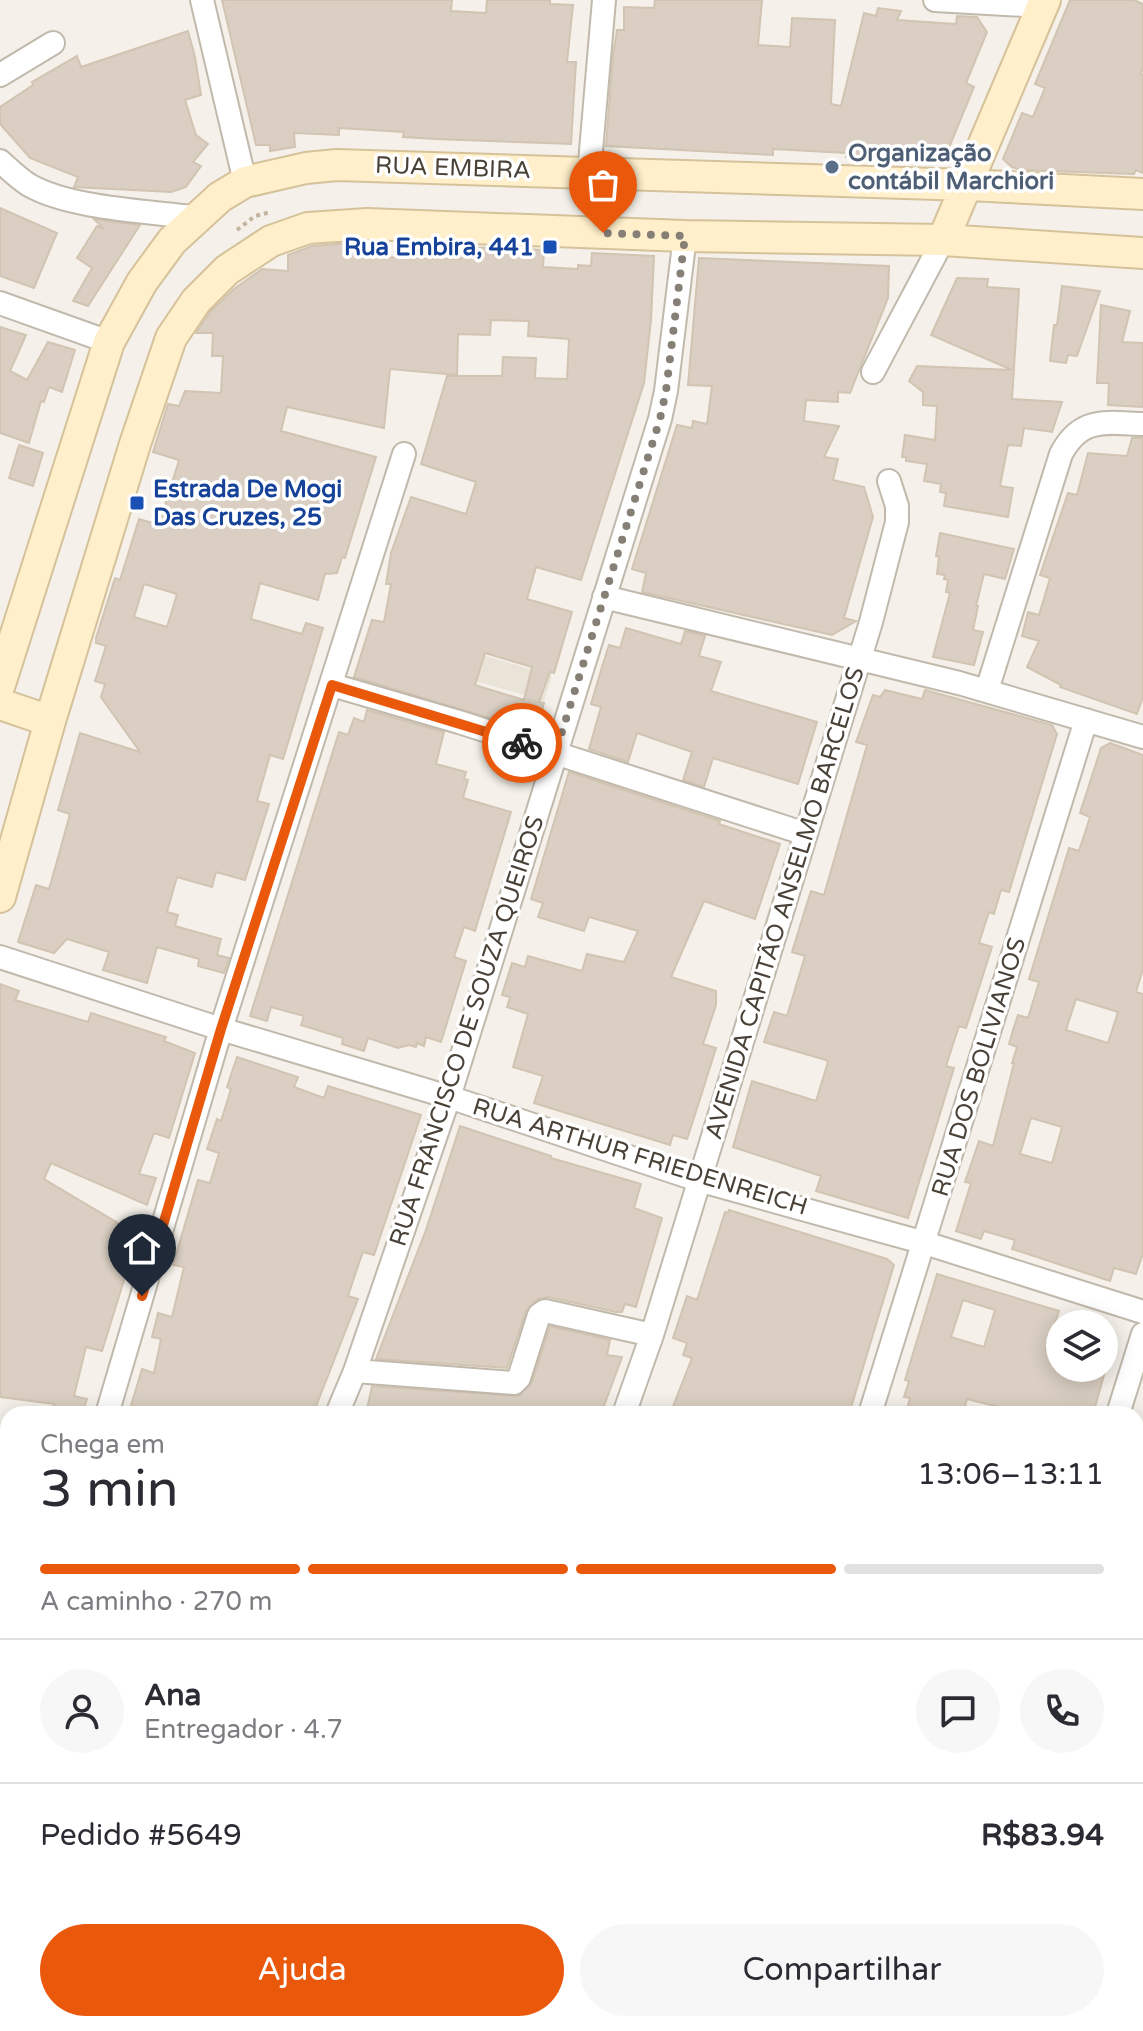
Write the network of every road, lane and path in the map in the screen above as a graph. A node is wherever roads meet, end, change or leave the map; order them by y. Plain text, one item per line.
1 (202, 0) edge
2 (604, 0) edge
3 (935, 0) edge
4 (1044, 3) edge
5 (53, 43) dead end
6 (0, 75) edge
7 (0, 161) edge
8 (589, 174) junction
9 (245, 182) junction
10 (968, 185) junction
11 (1143, 194) edge
12 (281, 209) dead end
13 (198, 218) junction
14 (233, 234) dead end
15 (685, 236) junction
16 (943, 240) junction
17 (1143, 253) edge
18 (0, 303) edge
19 (109, 342) junction
20 (873, 372) dead end
21 (1143, 424) edge
22 (404, 454) dead end
23 (889, 481) dead end
24 (604, 597) junction
25 (860, 657) junction
26 (0, 684) edge
27 (332, 685) junction
28 (987, 690) junction
29 (0, 704) edge
30 (1086, 720) junction
31 (50, 721) junction
32 (1143, 737) edge
33 (555, 754) junction
34 (806, 834) junction
35 (0, 897) edge
36 (0, 957) edge
37 (221, 1029) junction
38 (449, 1097) junction
39 (698, 1180) junction
40 (925, 1243) junction
41 (1143, 1312) edge
42 (1143, 1334) edge
43 (652, 1335) junction
44 (355, 1371) junction
45 (109, 1406) edge
46 (340, 1406) edge
47 (627, 1406) edge
48 (873, 1406) edge
49 (1120, 1406) edge

1 - 9 street
2 - 8 street
3 - 4 street
4 - 10 main road
5 - 6 street
7 - 13 street
8 - 9 main road, RUA EMBIRA
8 - 10 main road, RUA EMBIRA
9 - 13 main road
10 - 11 main road, RUA EMBIRA
10 - 16 main road
12 - 14 path
13 - 19 main road
15 - 16 main road
15 - 24 street, RUA FRANCISCO DE SOUZA QUEIROS
15 - 31 main road
16 - 17 main road
16 - 20 street
18 - 19 street
19 - 26 main road
21 - 28 street
22 - 27 street
23 - 25 street, AVENIDA CAPITÃO ANSELMO BARCELOS
24 - 25 street
24 - 33 street, RUA FRANCISCO DE SOUZA QUEIROS
25 - 28 street
25 - 34 street, AVENIDA CAPITÃO ANSELMO BARCELOS
27 - 33 street
27 - 37 street
28 - 30 street
29 - 31 main road
30 - 32 street
30 - 40 street, RUA DOS BOLIVIANOS
31 - 35 main road
33 - 34 street
33 - 38 street, RUA FRANCISCO DE SOUZA QUEIROS
34 - 39 street, AVENIDA CAPITÃO ANSELMO BARCELOS
36 - 37 street, RUA ARTHUR FRIEDENREICH
37 - 38 street, RUA ARTHUR FRIEDENREICH
37 - 45 street
38 - 39 street, RUA ARTHUR FRIEDENREICH
38 - 44 street, RUA FRANCISCO DE SOUZA QUEIROS
39 - 40 street, RUA ARTHUR FRIEDENREICH
39 - 43 street, AVENIDA CAPITÃO ANSELMO BARCELOS
40 - 41 street, RUA ARTHUR FRIEDENREICH
40 - 48 street, RUA DOS BOLIVIANOS
42 - 49 street
43 - 44 street
43 - 47 street, AVENIDA CAPITÃO ANSELMO BARCELOS
44 - 46 street, RUA FRANCISCO DE SOUZA QUEIROS

